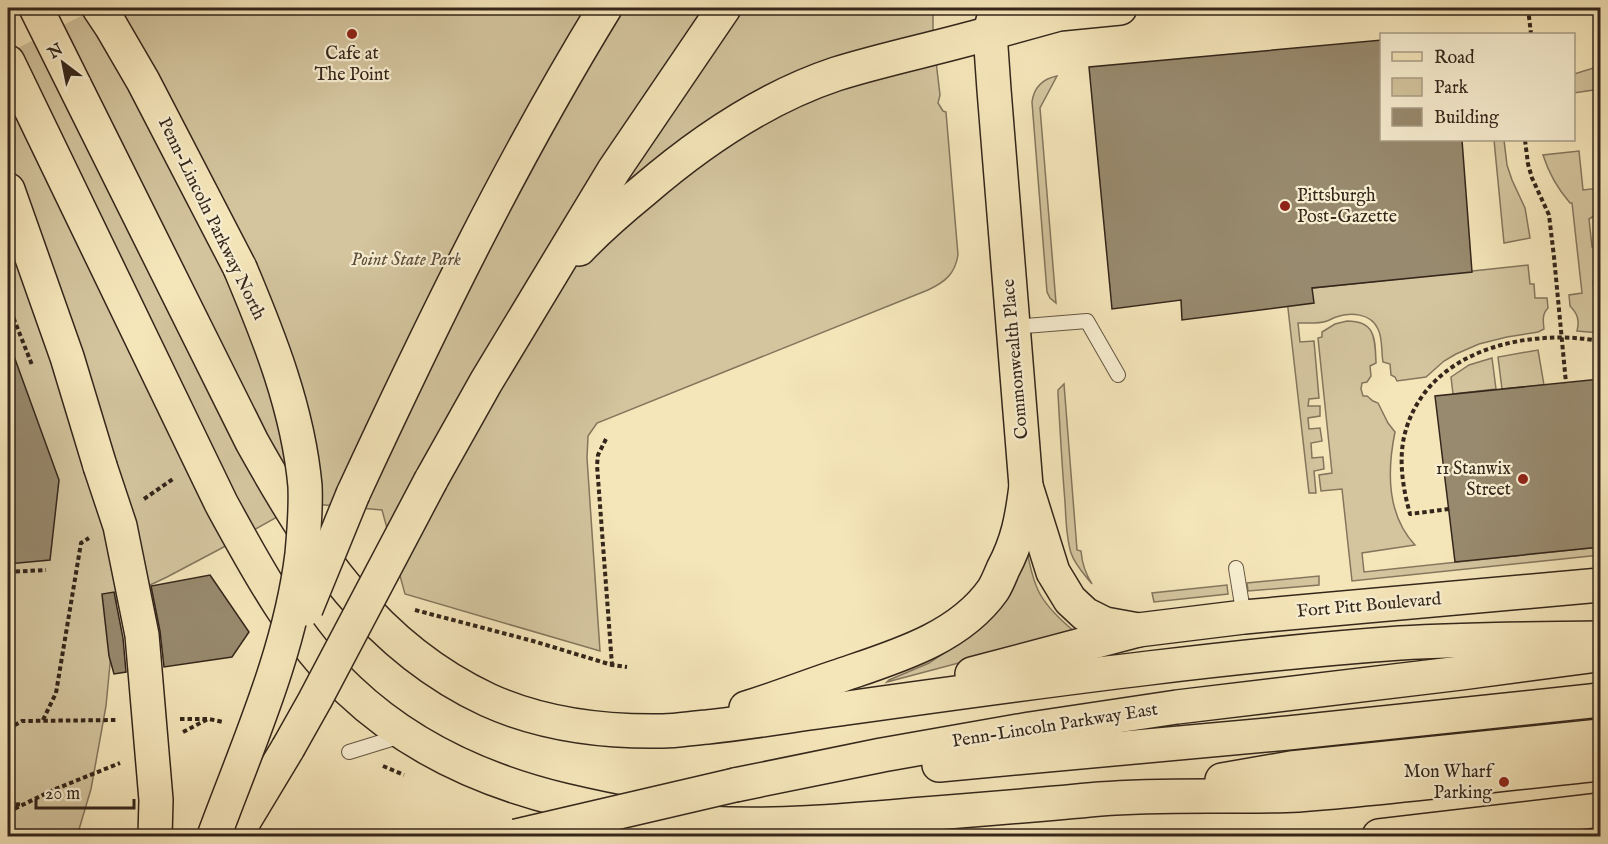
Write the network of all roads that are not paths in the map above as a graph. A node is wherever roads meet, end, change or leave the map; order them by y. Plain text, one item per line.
1 (36, 8) edge
2 (605, 8) edge
3 (724, 8) edge
4 (1120, 8) edge
5 (104, 14) edge
6 (989, 16) edge
7 (11, 69) edge
8 (8, 190) edge
9 (8, 229) edge
10 (544, 285) junction
11 (1013, 327) junction
12 (67, 357) junction
13 (1118, 375) dead end
14 (1026, 486) junction
15 (1236, 568) dead end
16 (1600, 585) edge
17 (1244, 617) junction
18 (1138, 630) junction
19 (1600, 638) edge
20 (1600, 655) edge
21 (1600, 700) edge
22 (846, 708) junction
23 (664, 731) junction
24 (404, 735) junction
25 (1600, 736) edge
26 (349, 752) dead end
27 (1600, 764) edge
28 (735, 785) junction
29 (1131, 797) junction
30 (1600, 810) edge
31 (155, 837) edge
32 (213, 837) edge
33 (235, 837) edge
34 (516, 837) edge
35 (1379, 837) edge

1 - 23 main road
2 - 32 main road, bridge
3 - 10 main road
4 - 6 main road
5 - 32 main road, Penn-Lincoln Parkway North, bridge
6 - 10 main road
6 - 11 main road, Commonwealth Place
7 - 24 main road
8 - 12 main road
9 - 12 main road
10 - 33 main road, bridge
11 - 13 lane
11 - 14 main road, Commonwealth Place
12 - 31 main road, bridge
14 - 18 main road, Commonwealth Place
14 - 23 main road
15 - 17 lane
16 - 17 main road, Fort Pitt Boulevard
17 - 18 main road, Fort Pitt Boulevard
18 - 22 main road
19 - 22 main road
20 - 28 main road, Penn-Lincoln Parkway East
21 - 28 main road
22 - 23 main road
24 - 26 lane
24 - 29 main road
25 - 29 main road
27 - 29 main road
28 - 34 main road, Penn-Lincoln Parkway East, bridge
30 - 35 main road

